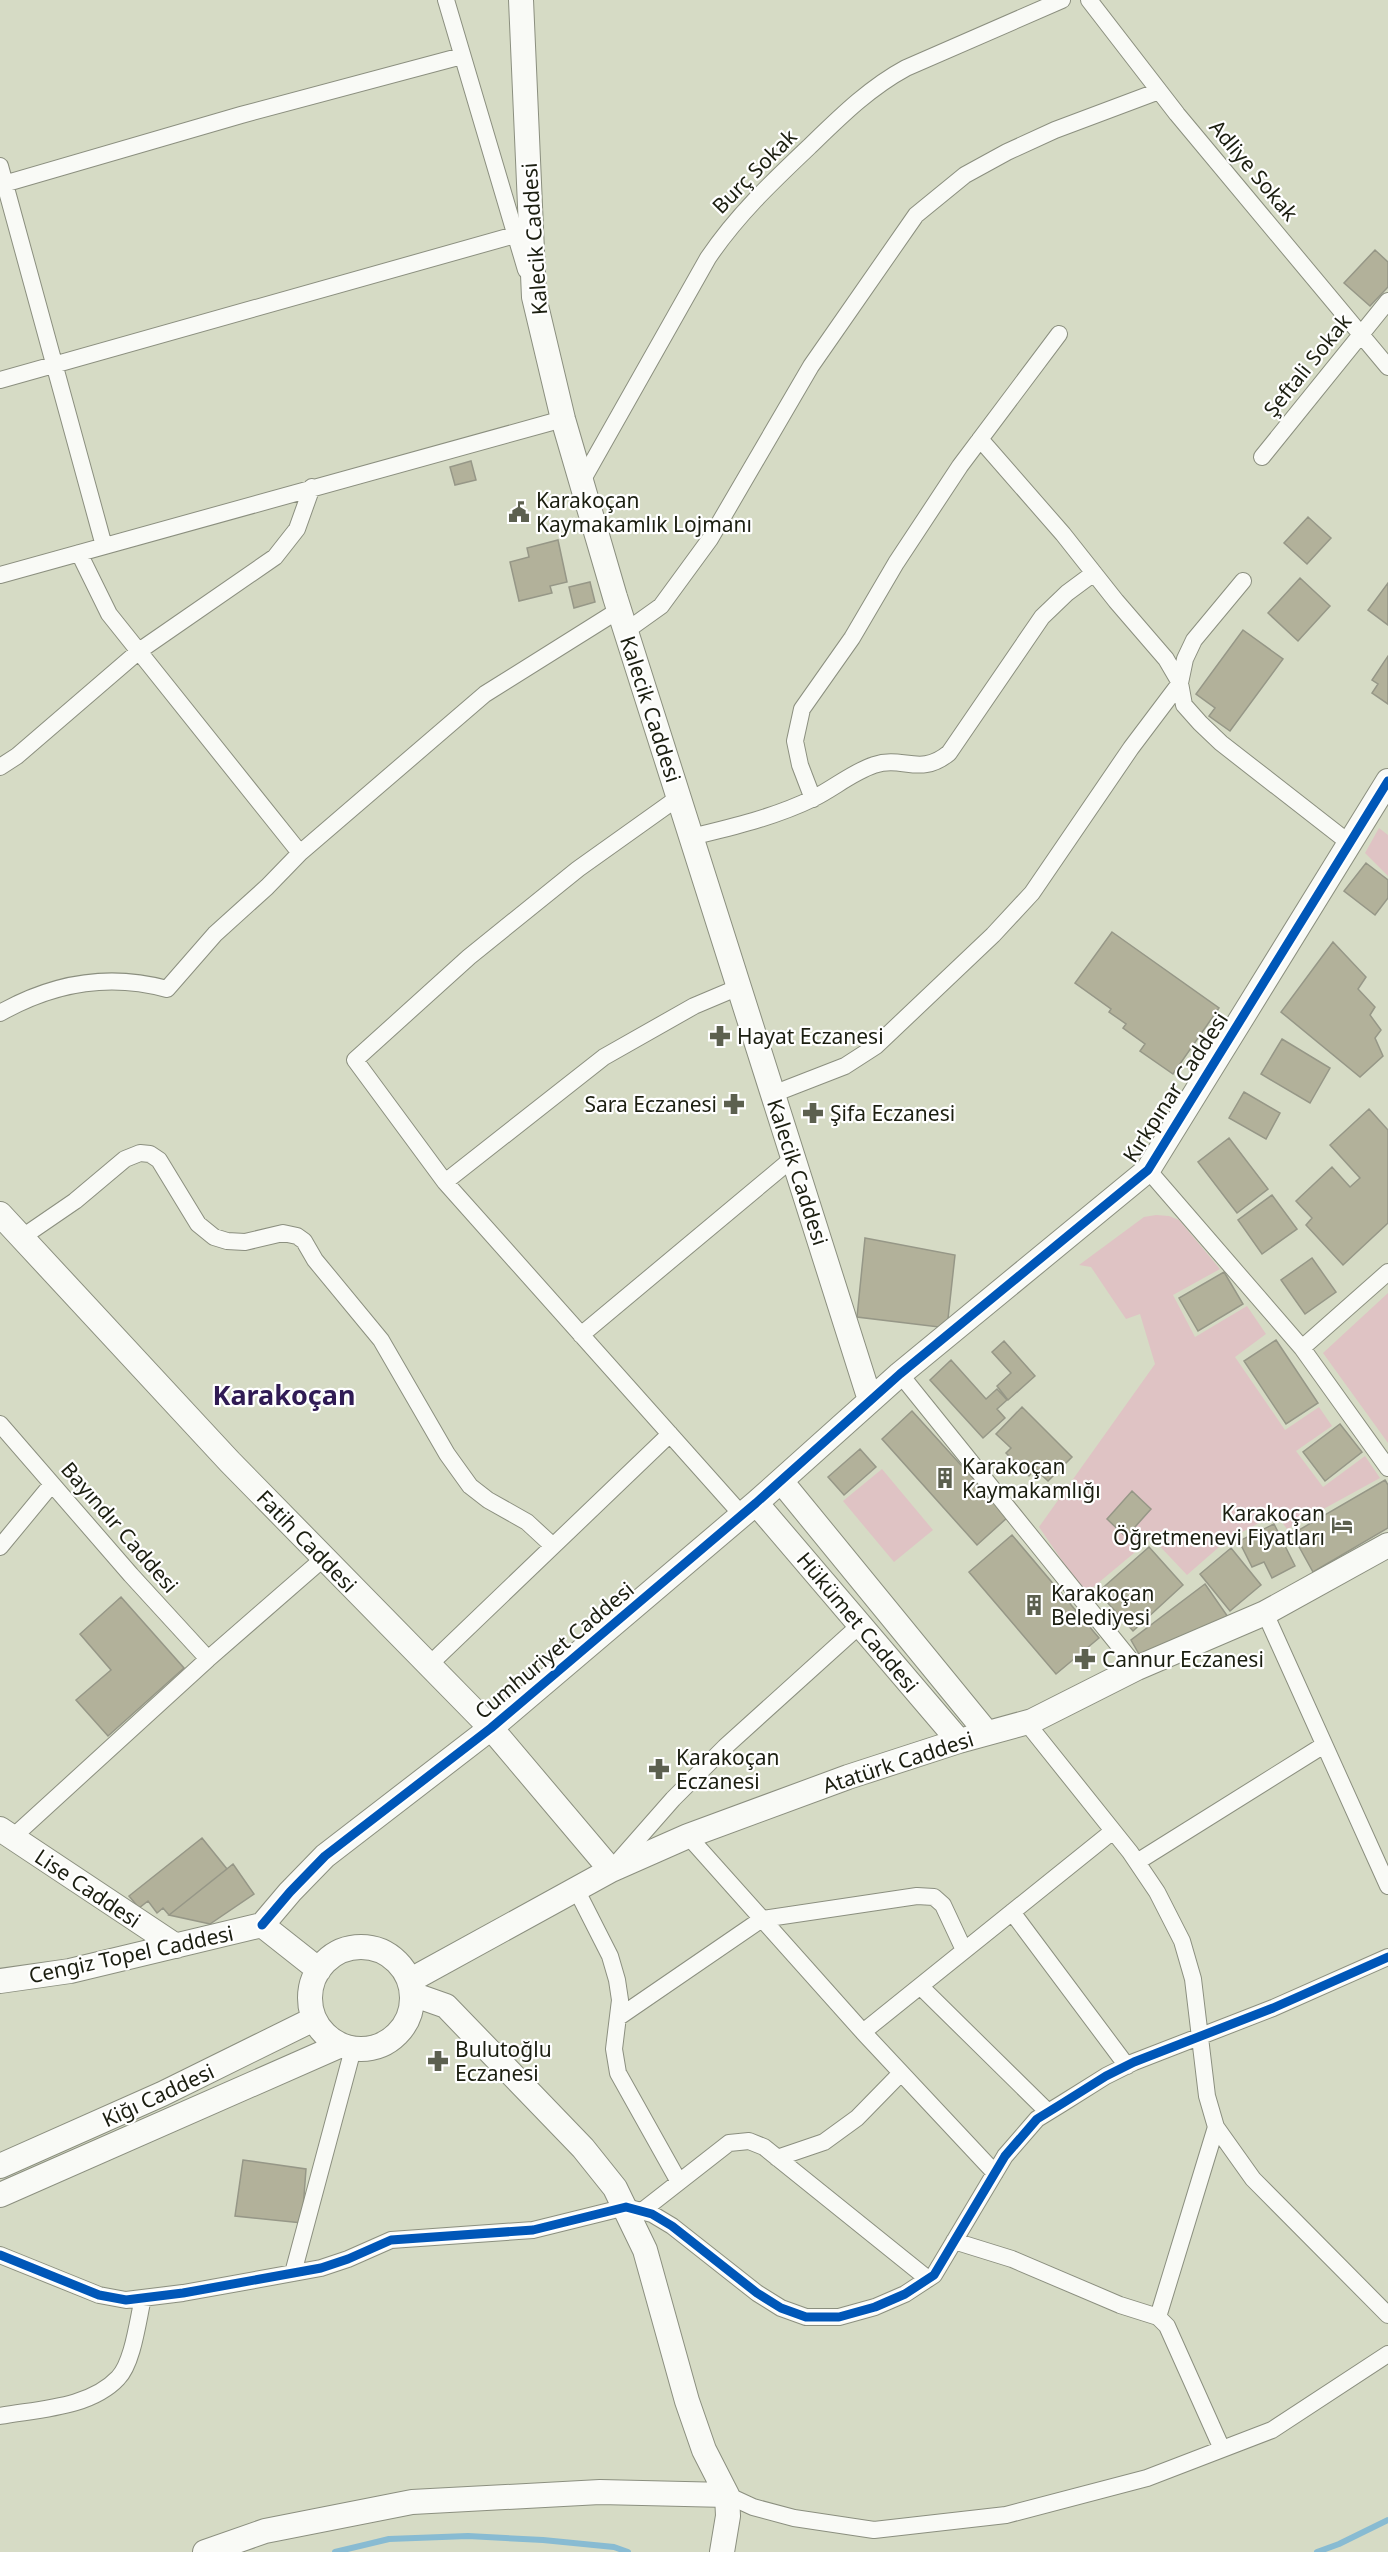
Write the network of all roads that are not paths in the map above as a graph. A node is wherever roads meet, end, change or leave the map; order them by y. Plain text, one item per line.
1 (446, 0) edge
2 (521, 0) edge
3 (1062, 0) edge
4 (1089, 0) edge
5 (462, 56) junction
6 (1159, 91) junction
7 (0, 166) edge
8 (2, 184) edge
9 (515, 235) junction
10 (534, 297) junction
11 (1388, 301) edge
12 (1360, 333) junction
13 (1059, 334) dead end
14 (54, 364) junction
15 (1388, 367) edge
16 (0, 380) edge
17 (563, 418) junction
18 (980, 439) junction
19 (1262, 458) dead end
20 (582, 481) junction
21 (312, 487) junction
22 (104, 546) junction
23 (80, 553) junction
24 (1094, 573) junction
25 (0, 575) edge
26 (1243, 581) dead end
27 (623, 620) junction
28 (139, 651) junction
29 (1180, 683) junction
30 (0, 767) edge
31 (1388, 781) edge
32 (679, 797) junction
33 (813, 799) junction
34 (691, 837) junction
35 (1348, 842) junction
36 (300, 852) junction
37 (739, 987) junction
38 (0, 1013) edge
39 (773, 1094) junction
40 (793, 1158) junction
41 (1148, 1170) junction
42 (445, 1182) junction
43 (0, 1214) edge
44 (21, 1238) junction
45 (1388, 1272) edge
46 (581, 1335) junction
47 (1302, 1348) junction
48 (900, 1374) junction
49 (870, 1400) junction
50 (0, 1424) edge
51 (670, 1434) junction
52 (1388, 1468) edge
53 (781, 1481) junction
54 (52, 1484) junction
55 (749, 1509) junction
56 (1388, 1545) edge
57 (553, 1546) junction
58 (0, 1547) edge
59 (324, 1558) junction
60 (1265, 1613) junction
61 (860, 1625) junction
62 (208, 1659) junction
63 (429, 1665) junction
64 (1137, 1668) junction
65 (1026, 1722) junction
66 (491, 1728) junction
67 (987, 1733) junction
68 (959, 1741) junction
69 (1324, 1745) junction
70 (1113, 1831) junction
71 (6, 1833) edge
72 (688, 1836) junction
73 (1137, 1862) junction
74 (611, 1870) junction
75 (1388, 1886) edge
76 (576, 1889) junction
77 (1012, 1912) junction
78 (762, 1919) junction
79 (262, 1925) junction
80 (176, 1946) junction
81 (964, 1950) junction
82 (1388, 1957) edge
83 (319, 1970) junction
84 (0, 1981) edge
85 (920, 1986) junction
86 (411, 1987) junction
87 (619, 2017) junction
88 (314, 2019) junction
89 (862, 2032) junction
90 (1199, 2037) junction
91 (347, 2047) junction
92 (1127, 2066) junction
93 (901, 2073) junction
94 (1048, 2112) junction
95 (1216, 2127) junction
96 (777, 2158) junction
97 (0, 2166) edge
98 (994, 2173) junction
99 (679, 2182) junction
100 (0, 2195) edge
101 (634, 2209) junction
102 (954, 2241) junction
103 (0, 2255) edge
104 (293, 2273) junction
105 (928, 2279) junction
106 (143, 2298) junction
107 (1388, 2315) edge
108 (1158, 2318) junction
109 (1388, 2354) edge
110 (0, 2416) edge
111 (1222, 2449) junction
112 (728, 2505) junction
113 (205, 2552) edge
114 (722, 2552) edge

1 - 5 street
2 - 10 street, Kalecik Caddesi
3 - 20 street, Burç Sokak
4 - 6 street, Adliye Sokak
5 - 8 street
5 - 9 street
6 - 12 street, Adliye Sokak
6 - 27 street
7 - 8 street
8 - 14 street
9 - 10 street
9 - 14 street
10 - 17 street, Kalecik Caddesi
11 - 12 street, Şeftali Sokak
12 - 15 street, Adliye Sokak
12 - 19 street, Şeftali Sokak
13 - 18 street
14 - 16 street
14 - 22 street
17 - 20 street, Kalecik Caddesi
17 - 21 street
18 - 24 street
18 - 33 street
20 - 27 street, Kalecik Caddesi
21 - 22 street
21 - 28 street
22 - 23 street
23 - 25 street
23 - 28 street
24 - 29 street
24 - 33 street
26 - 29 street
27 - 32 street, Kalecik Caddesi
27 - 36 street
28 - 30 street
28 - 36 street
29 - 35 street
29 - 39 street
31 - 35 street, Kırkpınar Caddesi
32 - 34 street, Kalecik Caddesi
32 - 42 street
33 - 34 street
34 - 37 street, Kalecik Caddesi
35 - 41 street, Kırkpınar Caddesi
36 - 38 street
37 - 39 street, Kalecik Caddesi
37 - 42 street
39 - 40 street, Kalecik Caddesi
40 - 46 street
40 - 49 street, Kalecik Caddesi
41 - 47 street
41 - 48 street, Kırkpınar Caddesi
42 - 46 street
43 - 44 street, Fatih Caddesi
44 - 57 street
44 - 59 street, Fatih Caddesi
45 - 47 street
46 - 51 street
47 - 52 street
48 - 49 street, Kırkpınar Caddesi
48 - 64 street
49 - 53 street, Cumhuriyet Caddesi
50 - 54 street, Bayındır Caddesi
51 - 55 street
51 - 57 street
53 - 55 street, Cumhuriyet Caddesi
53 - 67 street
54 - 58 street
54 - 62 street, Bayındır Caddesi
55 - 61 street, Hükümet Caddesi
55 - 66 street, Cumhuriyet Caddesi
56 - 60 street, Atatürk Caddesi
57 - 63 street
59 - 62 street
59 - 63 street, Fatih Caddesi
60 - 64 street, Atatürk Caddesi
60 - 69 street
61 - 68 street, Hükümet Caddesi
61 - 74 street
62 - 71 street
63 - 66 street, Fatih Caddesi
64 - 65 street, Atatürk Caddesi
65 - 67 street, Atatürk Caddesi
65 - 70 street
66 - 74 street, Fatih Caddesi
66 - 79 street, Cumhuriyet Caddesi
67 - 68 street, Atatürk Caddesi
68 - 72 street, Atatürk Caddesi
69 - 73 street
69 - 75 street
70 - 73 street
70 - 77 street
71 - 80 street, Lise Caddesi
72 - 74 street, Atatürk Caddesi
72 - 78 street
73 - 90 street
74 - 76 street, Atatürk Caddesi
76 - 86 street, Atatürk Caddesi
76 - 87 street
77 - 81 street
77 - 92 street
78 - 81 street
78 - 87 street
78 - 89 street
79 - 80 street, Cengiz Topel Caddesi
79 - 83 street
80 - 84 street, Cengiz Topel Caddesi
81 - 85 street
82 - 90 street
83 - 86 street
83 - 88 street
85 - 89 street
85 - 94 street
86 - 91 street
86 - 101 street
87 - 99 street
88 - 91 street
88 - 97 street, Kiğı Caddesi
89 - 93 street
90 - 92 street
90 - 95 street
91 - 100 street
91 - 104 street
92 - 94 street
93 - 96 street
93 - 98 street
94 - 98 street
95 - 107 street
95 - 108 street
96 - 99 street
96 - 105 street
98 - 102 street
99 - 101 street
101 - 104 street
101 - 105 street
101 - 112 street
102 - 105 street
102 - 108 street
103 - 106 street
104 - 106 street
106 - 110 street
108 - 111 street
109 - 111 street
111 - 112 street
112 - 113 street
112 - 114 street

